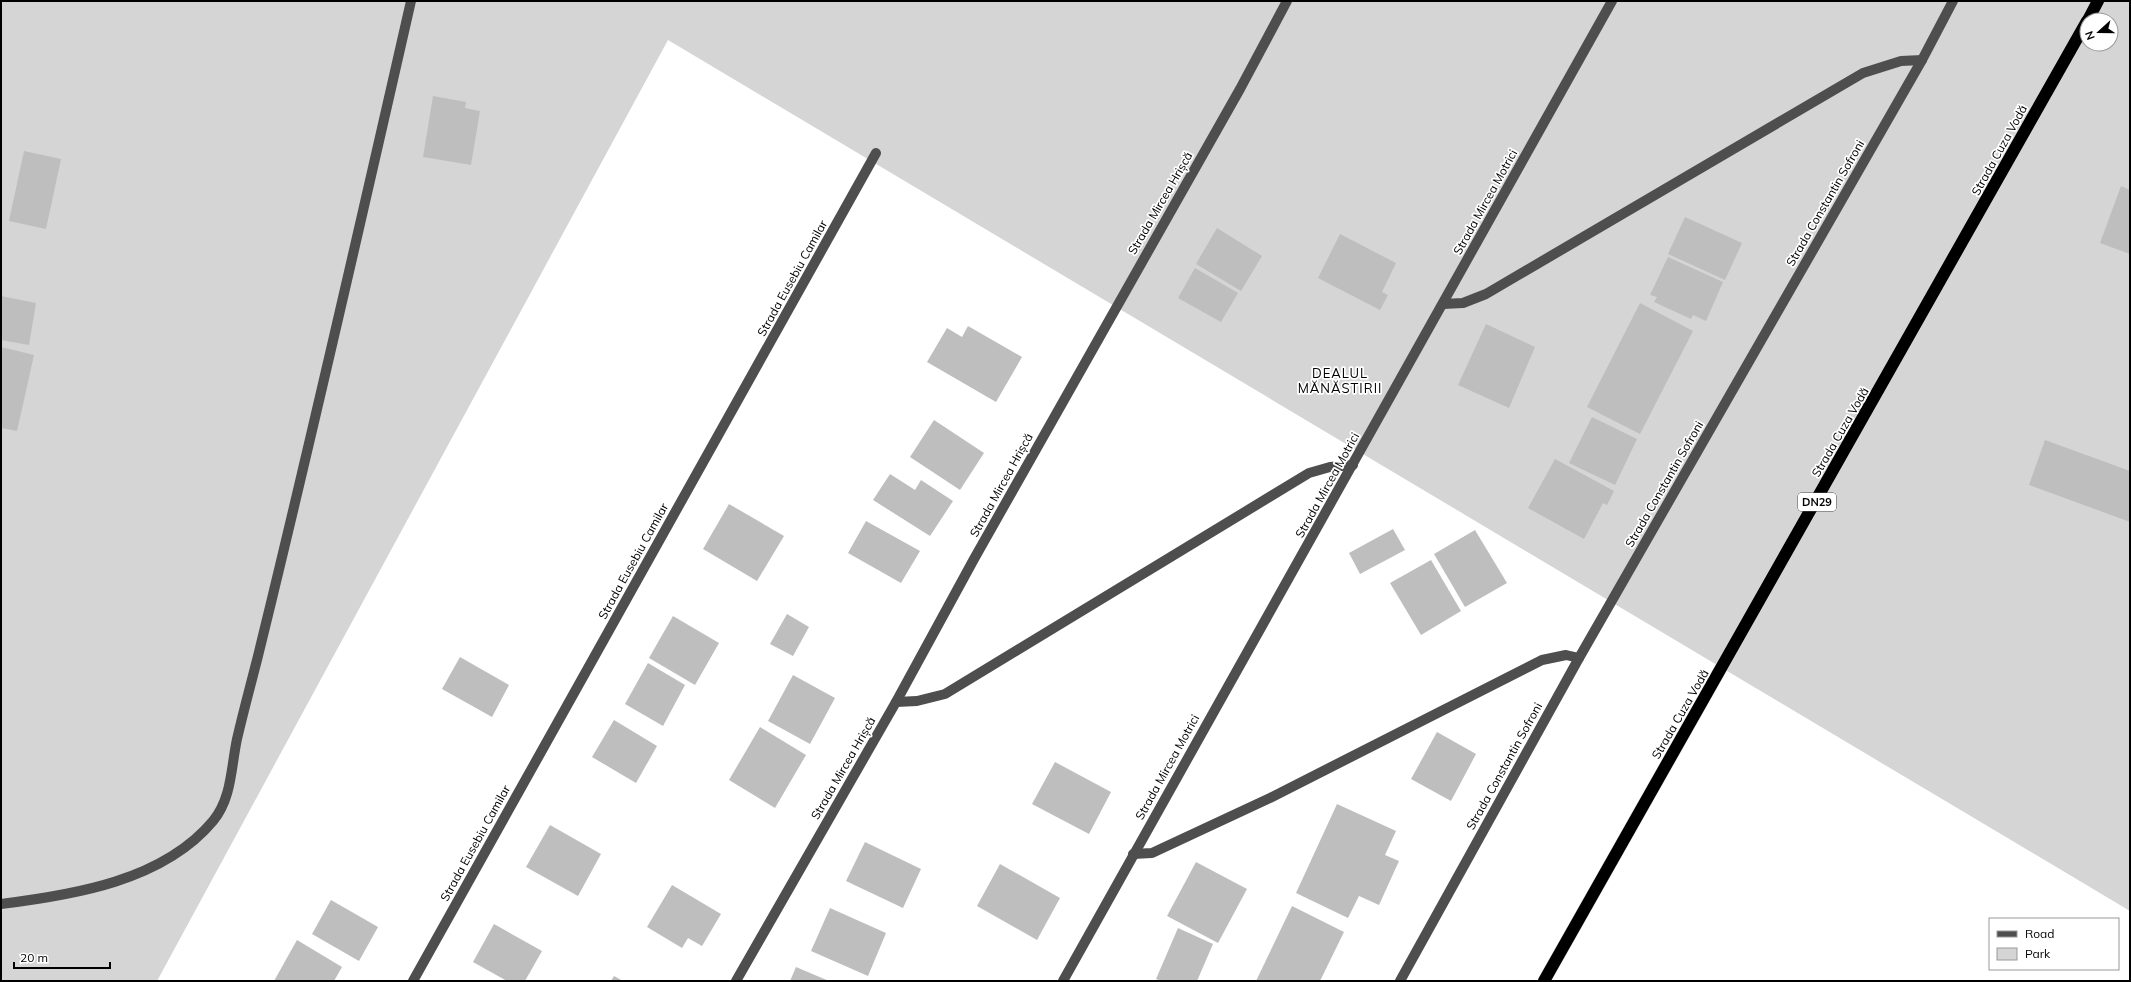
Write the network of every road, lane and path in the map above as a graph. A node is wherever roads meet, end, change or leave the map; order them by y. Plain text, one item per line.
1 (411, 1) edge
2 (1287, 1) edge
3 (1612, 1) edge
4 (1953, 1) edge
5 (2098, 1) edge
6 (2092, 12) edge
7 (2079, 35) edge
8 (1922, 60) junction
9 (876, 153) dead end
10 (1443, 304) junction
11 (1354, 465) junction
12 (1579, 658) junction
13 (896, 702) junction
14 (1133, 854) junction
15 (1, 904) edge
16 (413, 981) edge
17 (736, 981) edge
18 (1063, 981) edge
19 (1400, 981) edge
20 (1544, 981) edge

1 - 15 street
2 - 13 street, Strada Mircea Hrișcă
3 - 10 street, Strada Mircea Motrici
4 - 8 street, Strada Constantin Sofroni
5 - 6 highway, Strada Cuza Vodă / DN29
7 - 20 highway, Strada Cuza Vodă / DN29
8 - 10 street
8 - 12 street, Strada Constantin Sofroni
9 - 16 street, Strada Eusebiu Camilar
10 - 11 street, Strada Mircea Motrici
11 - 13 street
11 - 14 street, Strada Mircea Motrici
12 - 14 street
12 - 19 street, Strada Constantin Sofroni
13 - 17 street, Strada Mircea Hrișcă
14 - 18 street, Strada Mircea Motrici

